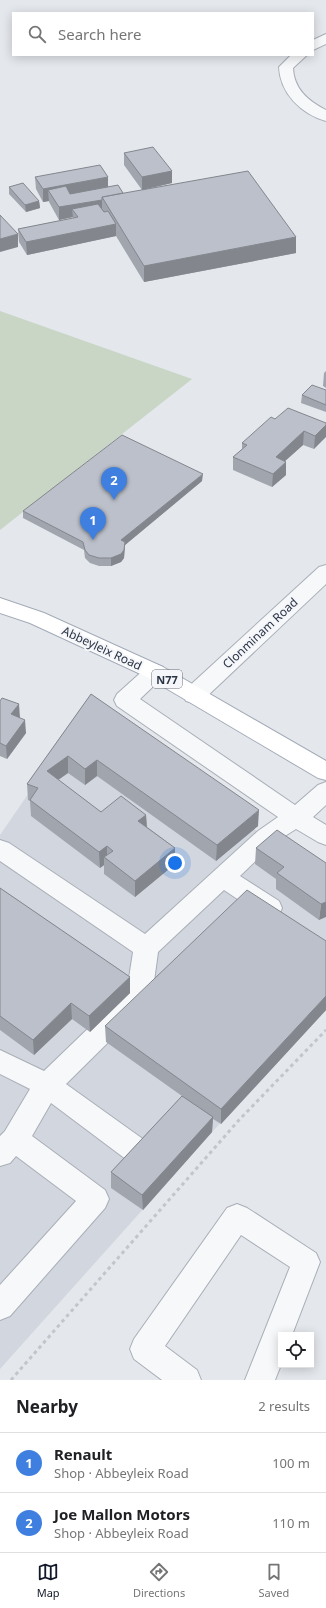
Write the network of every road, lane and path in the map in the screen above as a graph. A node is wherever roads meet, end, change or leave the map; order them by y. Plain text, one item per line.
1 (326, 38) edge
2 (314, 45) edge
3 (299, 56) edge
4 (326, 116) edge
5 (326, 572) edge
6 (0, 604) edge
7 (155, 672) junction
8 (194, 695) junction
9 (326, 772) edge
10 (326, 791) edge
11 (295, 817) junction
12 (326, 836) edge
13 (1, 849) edge
14 (223, 877) junction
15 (287, 919) edge
16 (146, 948) junction
17 (326, 1030) edge
18 (0, 1061) edge
19 (47, 1085) junction
20 (8, 1146) edge
21 (137, 1151) edge
22 (0, 1306) edge
23 (182, 1379) edge
24 (11, 1380) edge
25 (260, 1380) edge

1 - 2 street
3 - 4 street
5 - 8 street, Clonminam Road
6 - 7 main road, Abbeyleix Road / N77
7 - 8 main road, Abbeyleix Road / N77
7 - 11 street
8 - 9 main road, Abbeyleix Road / N77
10 - 11 street
11 - 12 street
11 - 14 street
13 - 16 street
14 - 15 street
14 - 16 street
16 - 19 street
17 - 24 path
18 - 19 street
19 - 20 street
19 - 21 street
20 - 22 street
23 - 25 street

